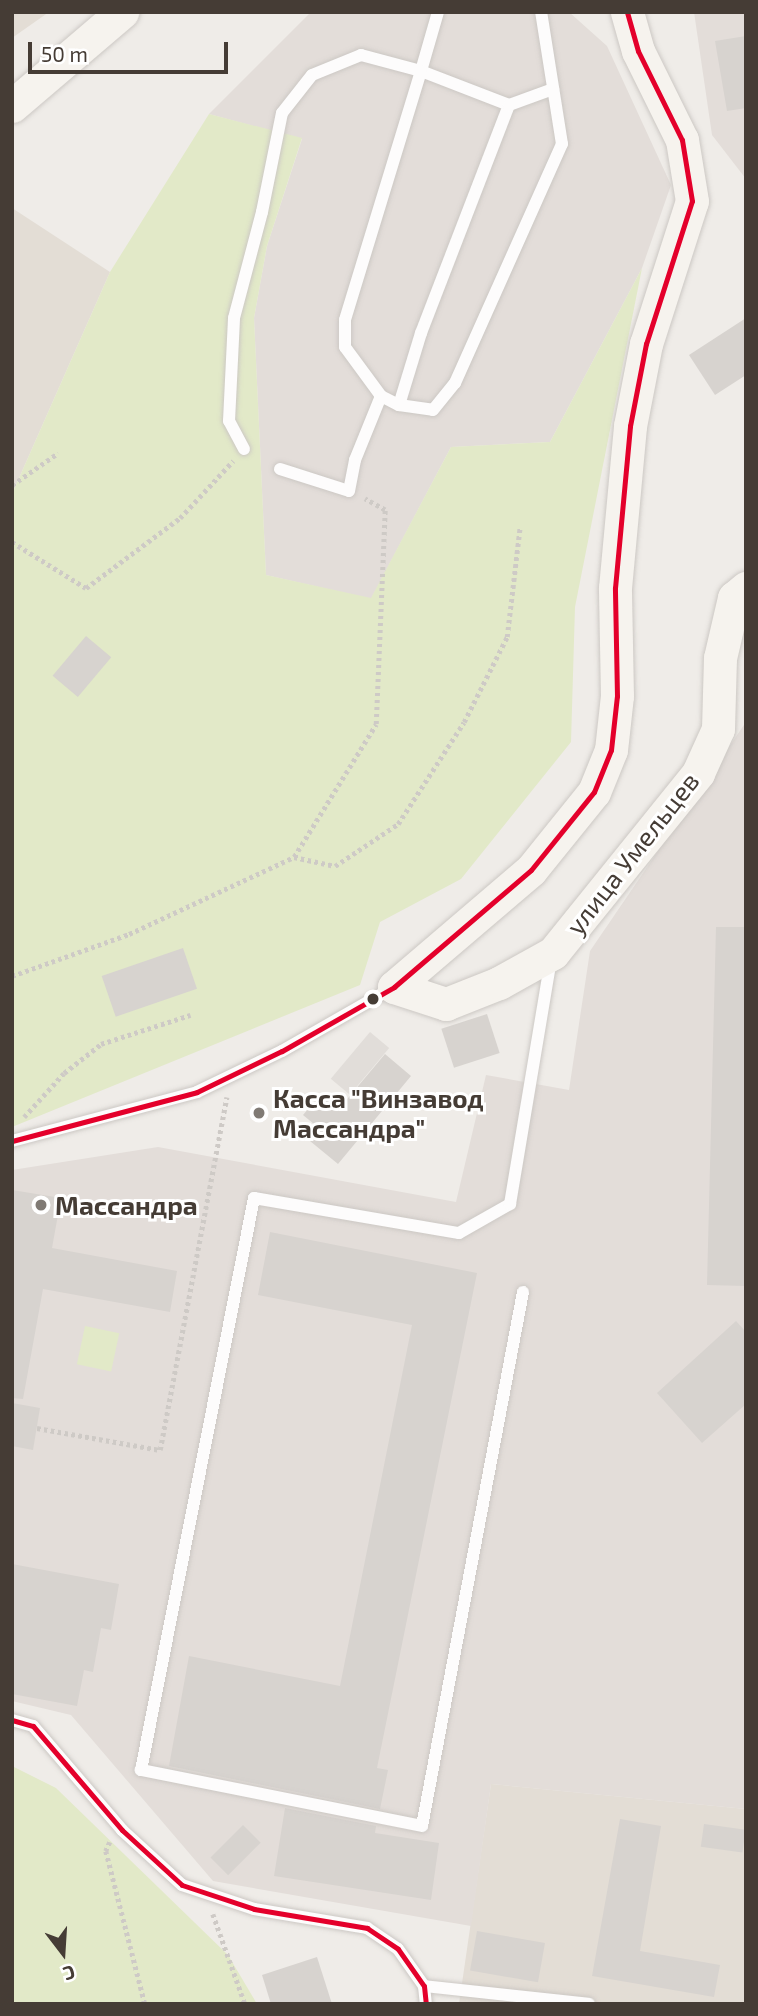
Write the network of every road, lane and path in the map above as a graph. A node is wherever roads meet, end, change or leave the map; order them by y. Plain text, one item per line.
1 (122, 12) edge
2 (438, 12) edge
3 (541, 12) edge
4 (627, 12) edge
5 (421, 71) junction
6 (553, 89) junction
7 (509, 105) junction
8 (12, 106) edge
9 (381, 396) junction
10 (399, 405) junction
11 (244, 449) joint
12 (58, 453) dead end
13 (280, 469) dead end
14 (12, 485) edge
15 (385, 510) dead end
16 (520, 527) dead end
17 (12, 542) edge
18 (746, 588) edge
19 (294, 857) junction
20 (553, 953) junction
21 (12, 976) edge
22 (394, 987) junction
23 (190, 1015) dead end
24 (232, 1075) junction
25 (21, 1121) dead end
26 (12, 1141) edge
27 (523, 1292) dead end
28 (37, 1428) dead end
29 (12, 1720) edge
30 (117, 1823) junction
31 (206, 1893) junction
32 (424, 1986) junction
33 (552, 2001) edge
34 (145, 2004) edge
35 (245, 2004) edge
36 (426, 2004) edge
37 (589, 2004) edge

1 - 8 main road
2 - 5 lane
3 - 6 lane
4 - 22 main road
5 - 7 lane
5 - 9 lane
5 - 11 lane
6 - 7 lane
6 - 10 lane
7 - 10 lane
9 - 10 lane
9 - 13 lane
11 - 17 path
12 - 14 path
15 - 19 path
16 - 19 path
18 - 20 main road, улица Умельцев
19 - 21 path
20 - 22 main road, улица Умельцев
20 - 27 lane
22 - 24 lane
23 - 25 path
24 - 26 lane
24 - 28 path
29 - 30 lane
30 - 31 lane
30 - 34 path
31 - 32 lane
31 - 35 path
32 - 33 lane
32 - 36 lane
33 - 37 lane

